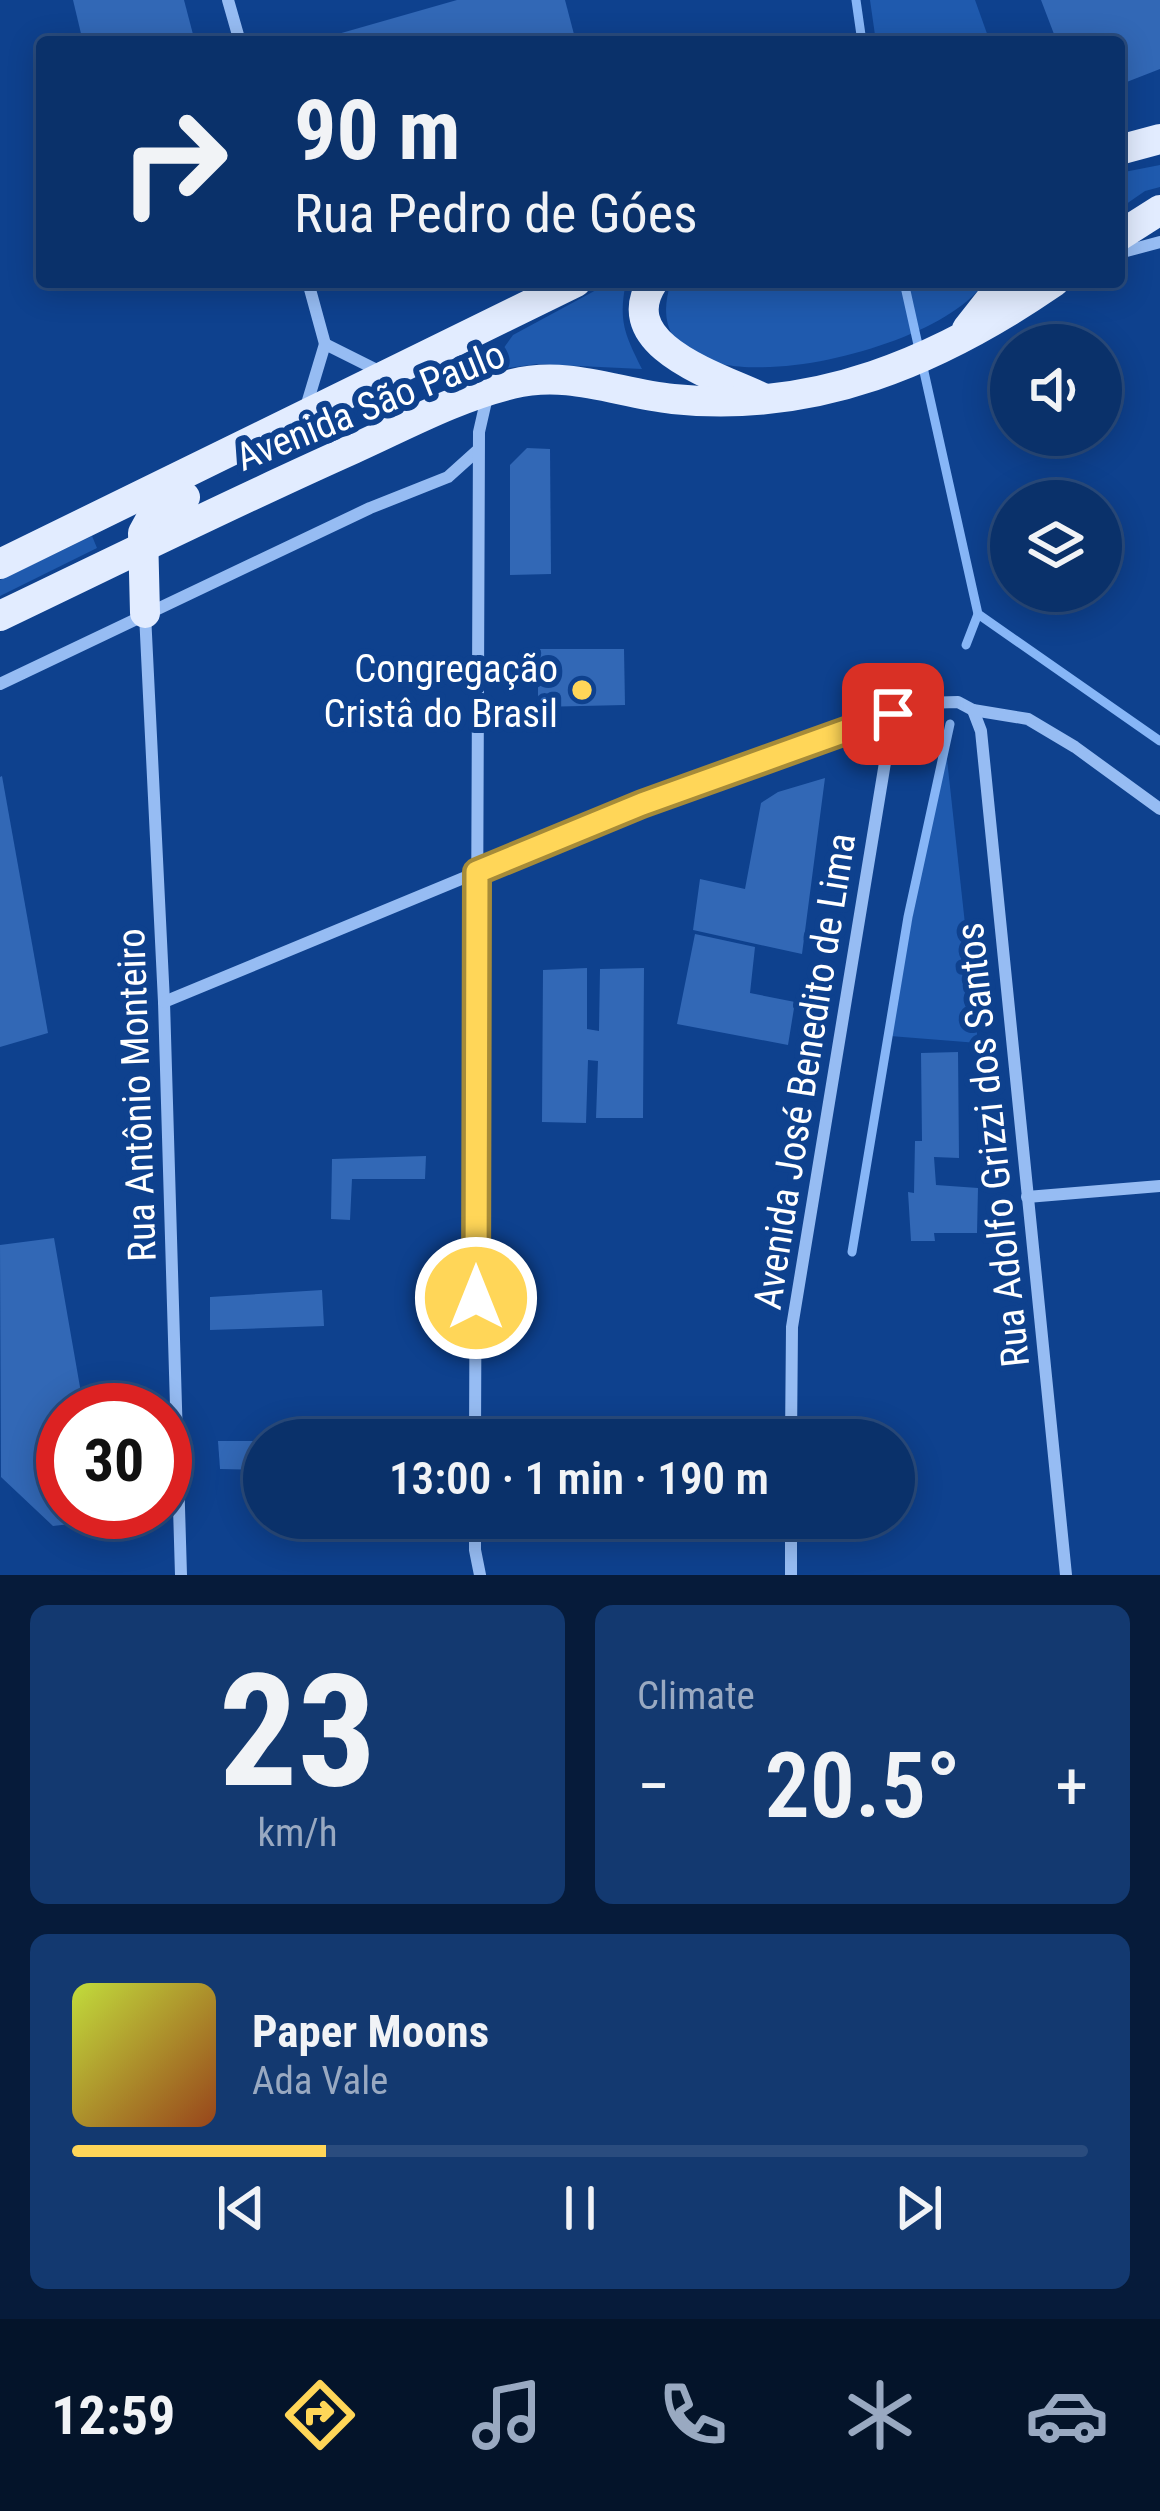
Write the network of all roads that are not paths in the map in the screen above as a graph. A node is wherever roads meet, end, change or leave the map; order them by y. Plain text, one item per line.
1 (228, 0) edge
2 (238, 36) edge
3 (1160, 139) edge
4 (1125, 148) edge
5 (1160, 210) edge
6 (1125, 232) edge
7 (1160, 242) edge
8 (1125, 251) edge
9 (310, 288) edge
10 (564, 288) edge
11 (648, 288) edge
12 (999, 288) edge
13 (1045, 288) edge
14 (326, 344) junction
15 (948, 346) junction
16 (389, 376) junction
17 (490, 390) junction
18 (768, 401) junction
19 (302, 419) junction
20 (249, 446) junction
21 (479, 449) junction
22 (142, 548) junction
23 (0, 564) edge
24 (145, 613) junction
25 (0, 616) edge
26 (0, 684) edge
27 (973, 710) junction
28 (893, 714) junction
29 (1160, 809) edge
30 (477, 872) junction
31 (164, 1002) junction
32 (1160, 1186) edge
33 (1027, 1197) junction
34 (475, 1419) edge
35 (791, 1419) edge
36 (475, 1539) edge
37 (791, 1539) edge
38 (181, 1575) edge
39 (480, 1575) edge
40 (791, 1575) edge
41 (1066, 1575) edge

1 - 2 street
3 - 4 main road
5 - 6 main road
7 - 8 street
9 - 14 street
10 - 16 main road, Avenida São Paulo
11 - 18 main road
12 - 15 main road
13 - 15 main road, Avenida São Paulo
14 - 16 street
14 - 19 street
15 - 18 main road, Avenida São Paulo
16 - 19 main road, Avenida São Paulo
17 - 18 main road, Avenida São Paulo
17 - 21 street
17 - 22 main road, Avenida São Paulo
19 - 20 main road, Avenida São Paulo
20 - 22 main road
20 - 23 main road, Avenida São Paulo
21 - 24 street, Avenida São Paulo
21 - 30 street
22 - 24 main road
22 - 25 main road, Avenida São Paulo
24 - 26 street, Avenida São Paulo
24 - 31 street, Rua Antônio Monteiro
27 - 28 street
27 - 29 street
27 - 33 street, Rua Adolfo Grizzi dos Santos
28 - 30 street
28 - 35 street, Avenida José Benedito de Lima
30 - 31 street
30 - 34 street
31 - 38 street, Rua Antônio Monteiro
32 - 33 street
33 - 41 street, Rua Adolfo Grizzi dos Santos
36 - 39 street
37 - 40 street

